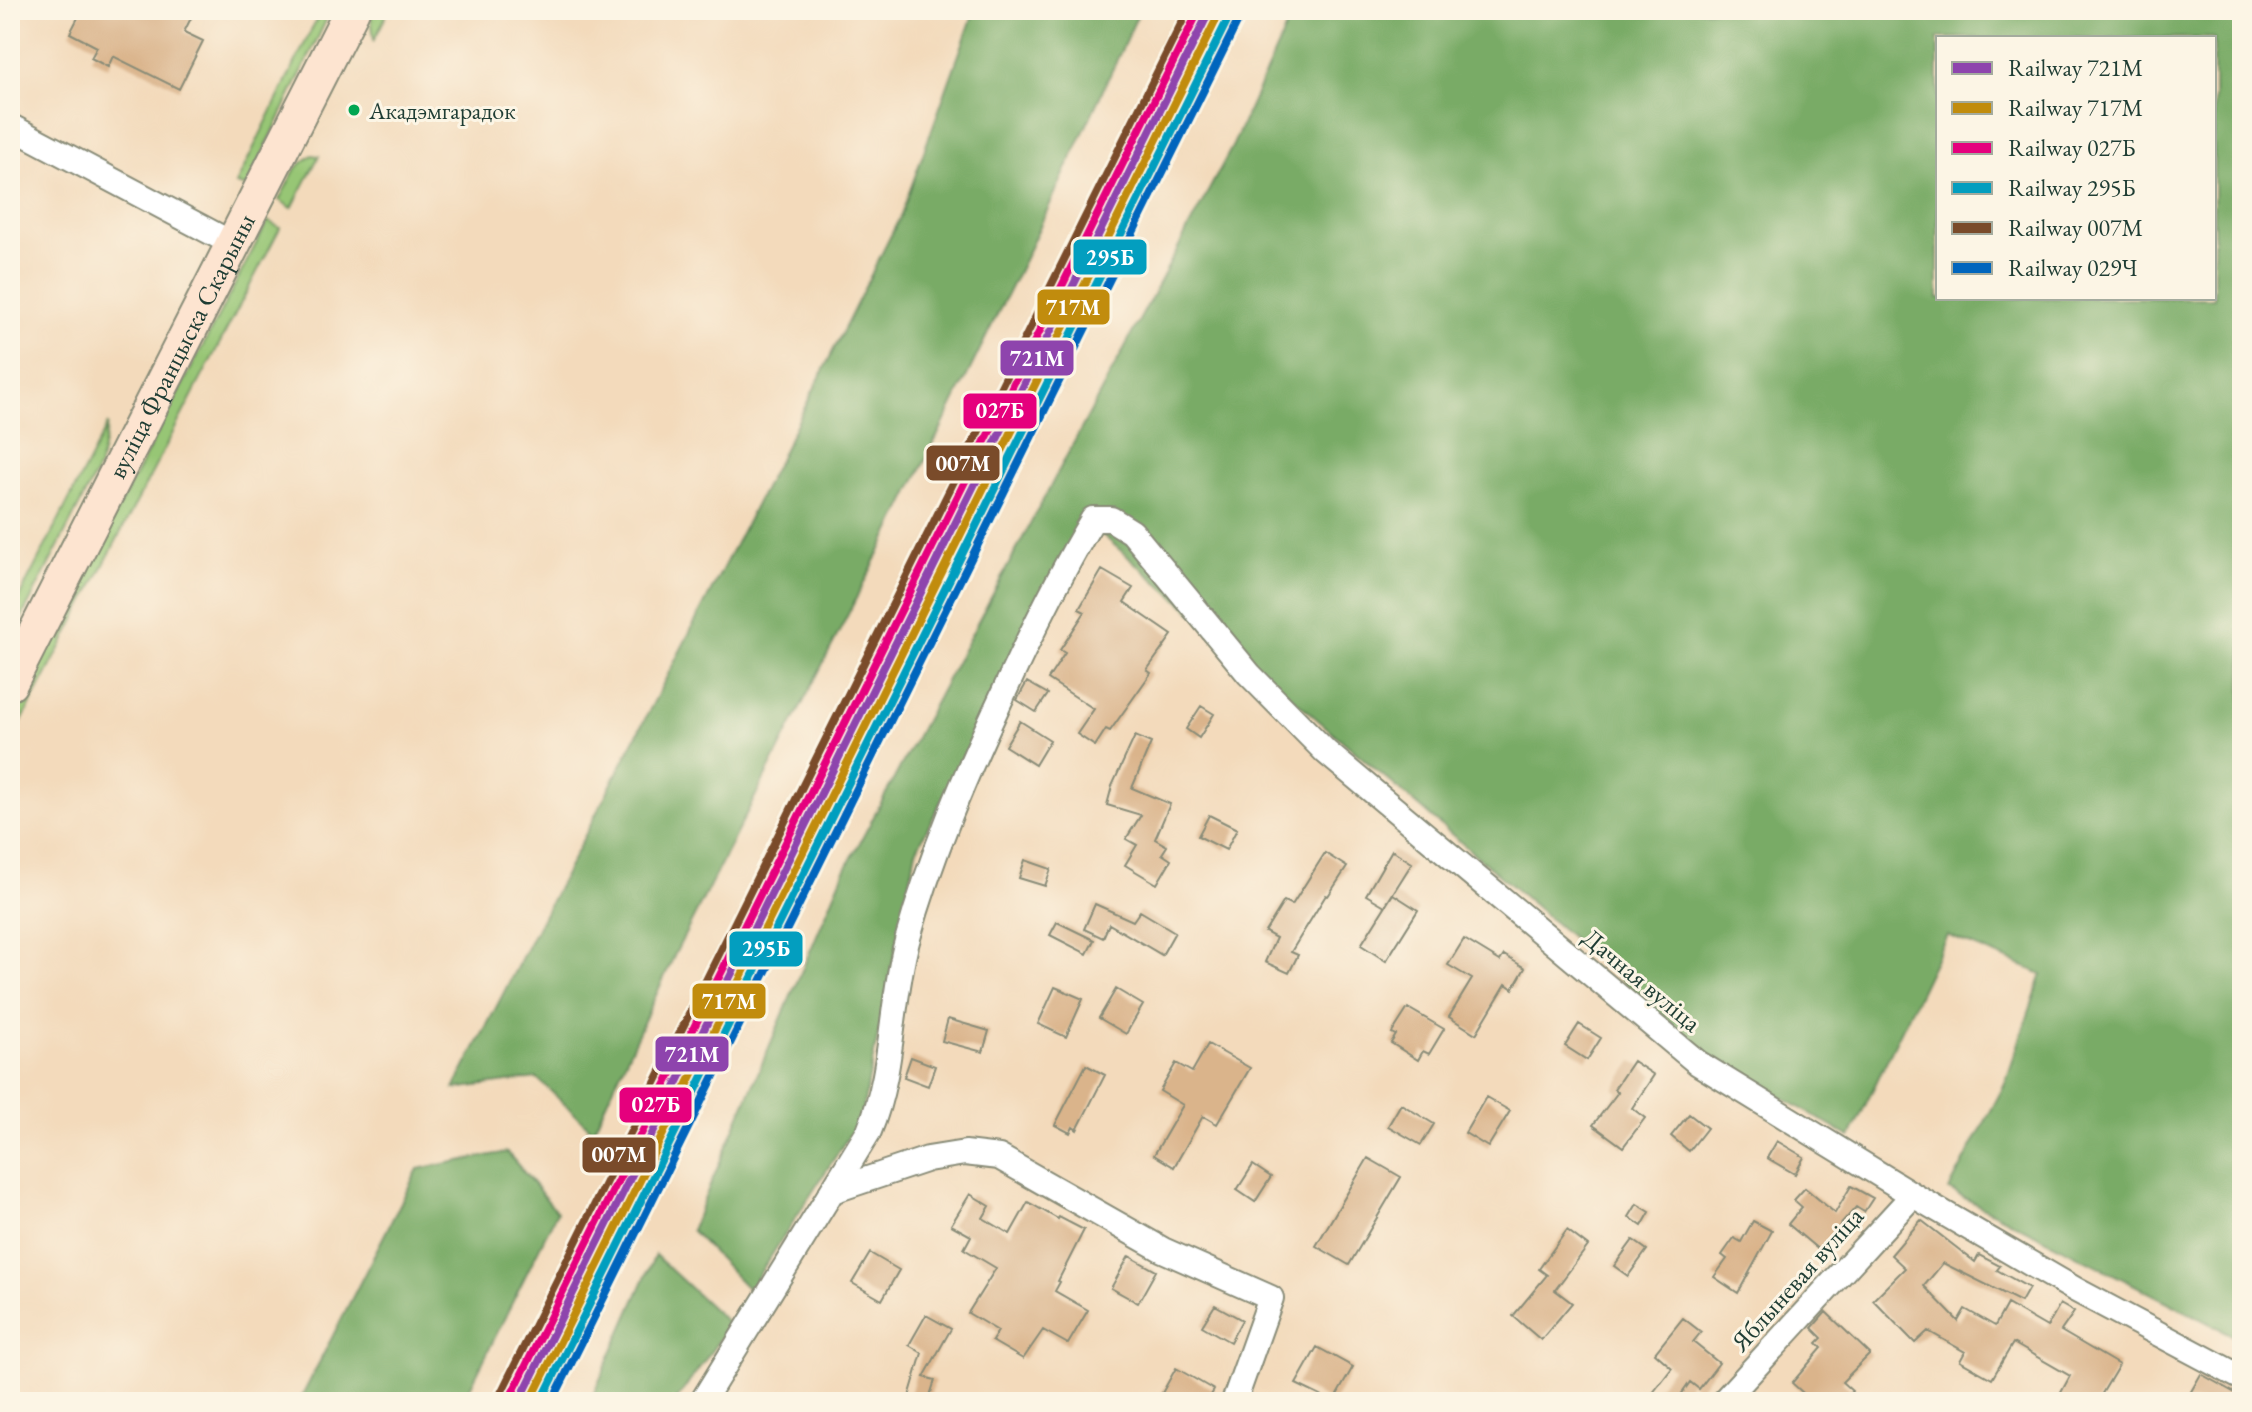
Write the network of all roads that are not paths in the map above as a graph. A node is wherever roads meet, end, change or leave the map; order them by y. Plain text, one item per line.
1 (352, 10) edge
2 (10, 126) edge
3 (233, 244) junction
4 (10, 683) edge
5 (835, 1190) junction
6 (1913, 1195) junction
7 (2242, 1378) edge
8 (702, 1402) edge
9 (1234, 1402) edge
10 (1723, 1402) edge

1 - 3 main road, вуліца Францыска Скарыны
2 - 3 street
3 - 4 main road, вуліца Францыска Скарыны
5 - 6 street, Дачная вуліца
5 - 8 street
5 - 9 street
6 - 7 street, Дачная вуліца
6 - 10 street, Яблыневая вуліца

